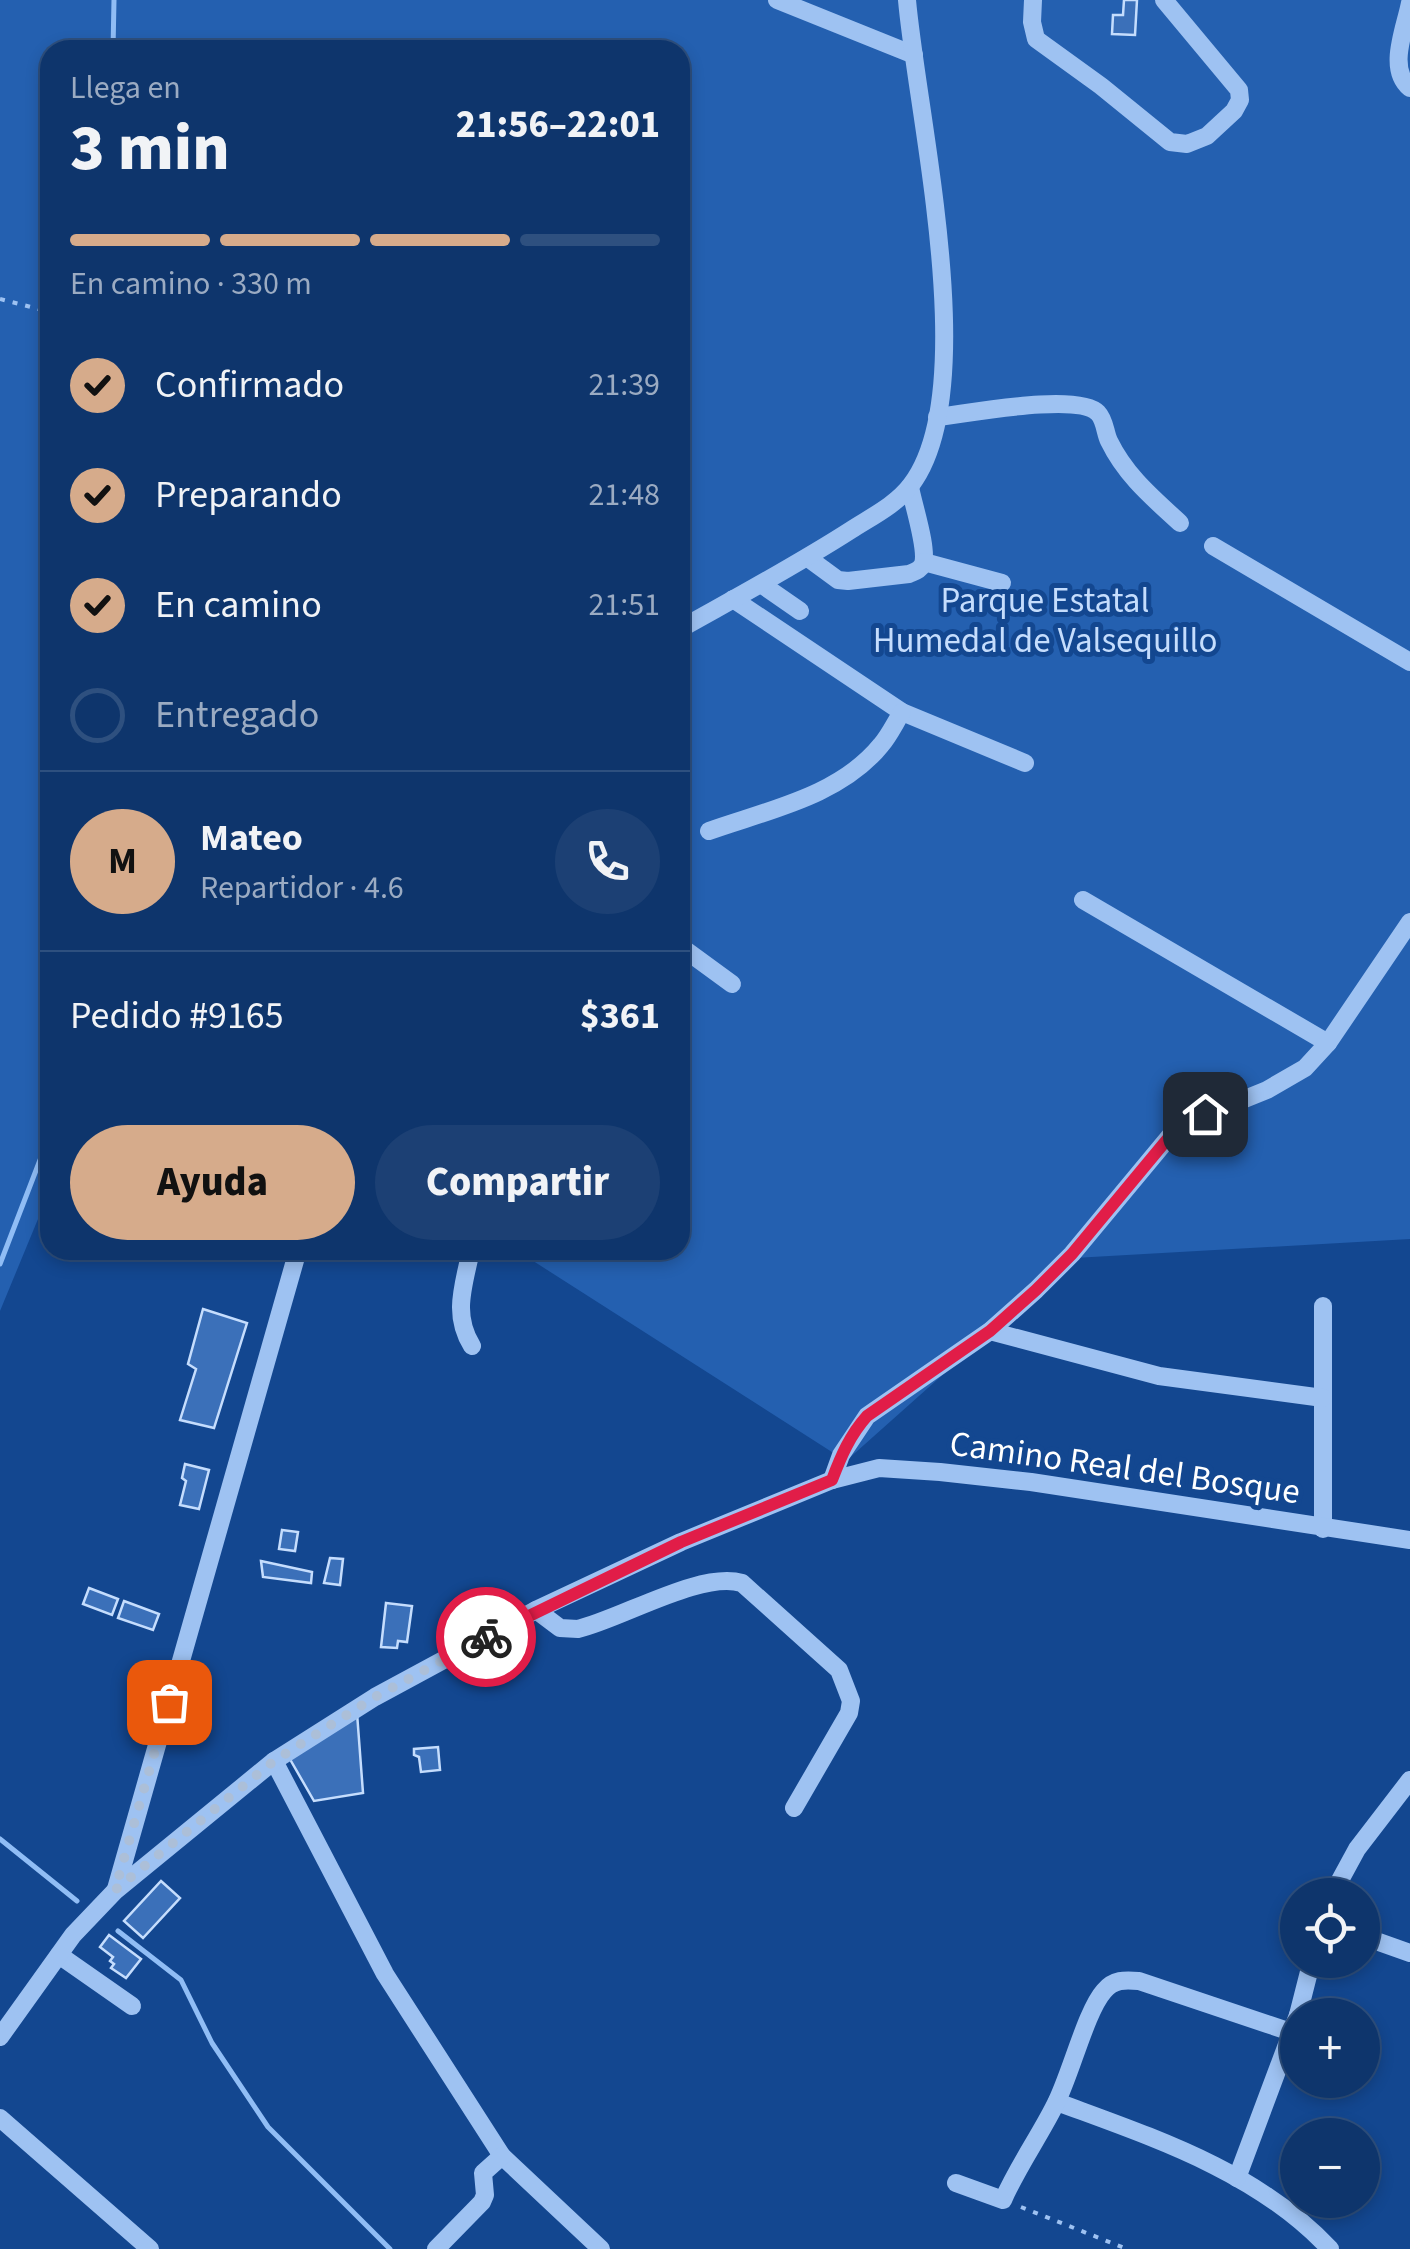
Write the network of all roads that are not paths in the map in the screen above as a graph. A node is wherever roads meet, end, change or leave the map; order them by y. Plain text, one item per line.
1 (777, 0) edge
2 (907, 0) edge
3 (1033, 0) edge
4 (1164, 0) edge
5 (1410, 4) edge
6 (914, 55) junction
7 (1410, 88) edge
8 (937, 418) junction
9 (910, 487) junction
10 (1180, 523) dead end
11 (1213, 546) dead end
12 (808, 558) junction
13 (924, 562) junction
14 (1002, 583) dead end
15 (761, 584) junction
16 (733, 599) junction
17 (800, 610) dead end
18 (690, 623) edge
19 (1410, 662) edge
20 (902, 712) junction
21 (1025, 763) dead end
22 (709, 831) dead end
23 (1083, 900) dead end
24 (1410, 922) edge
25 (690, 953) edge
26 (732, 984) dead end
27 (1328, 1043) junction
28 (295, 1260) edge
29 (469, 1260) edge
30 (1323, 1306) dead end
31 (990, 1331) junction
32 (472, 1346) dead end
33 (1323, 1398) junction
34 (832, 1480) junction
35 (1323, 1529) junction
36 (1410, 1540) edge
37 (536, 1610) junction
38 (274, 1761) junction
39 (1410, 1780) edge
40 (794, 1808) dead end
41 (1341, 1878) edge
42 (115, 1890) junction
43 (1380, 1943) edge
44 (1410, 1954) edge
45 (59, 1955) junction
46 (132, 2006) dead end
47 (1280, 2017) edge
48 (0, 2037) edge
49 (1280, 2062) edge
50 (1056, 2102) junction
51 (0, 2118) edge
52 (502, 2156) junction
53 (1238, 2178) junction
54 (956, 2184) dead end
55 (150, 2249) edge
56 (436, 2249) edge
57 (601, 2249) edge
58 (1330, 2249) edge

1 - 6 street
2 - 6 street
3 - 4 street
5 - 7 street
6 - 8 street
8 - 9 street
8 - 10 street
9 - 12 street
9 - 13 street
11 - 19 street
12 - 13 street
12 - 15 street
13 - 14 street
15 - 16 street
15 - 17 street
16 - 18 street
16 - 20 street
20 - 21 street
20 - 22 street
23 - 27 street
24 - 27 street
25 - 26 street
27 - 31 street
28 - 42 street
29 - 32 street
30 - 33 street
31 - 33 street
31 - 34 street
33 - 35 street
34 - 35 street, Camino Real del Bosque
34 - 37 street, Camino Real del Bosque
35 - 36 street, Camino Real del Bosque
37 - 38 street, Camino Real del Bosque
37 - 40 street
38 - 42 street, Camino Real del Bosque
38 - 52 street
39 - 41 street
42 - 45 street
43 - 44 street
45 - 46 street
45 - 48 street
47 - 50 street
49 - 53 street
50 - 53 street
50 - 54 street
51 - 55 street
52 - 56 street
52 - 57 street
53 - 58 street

